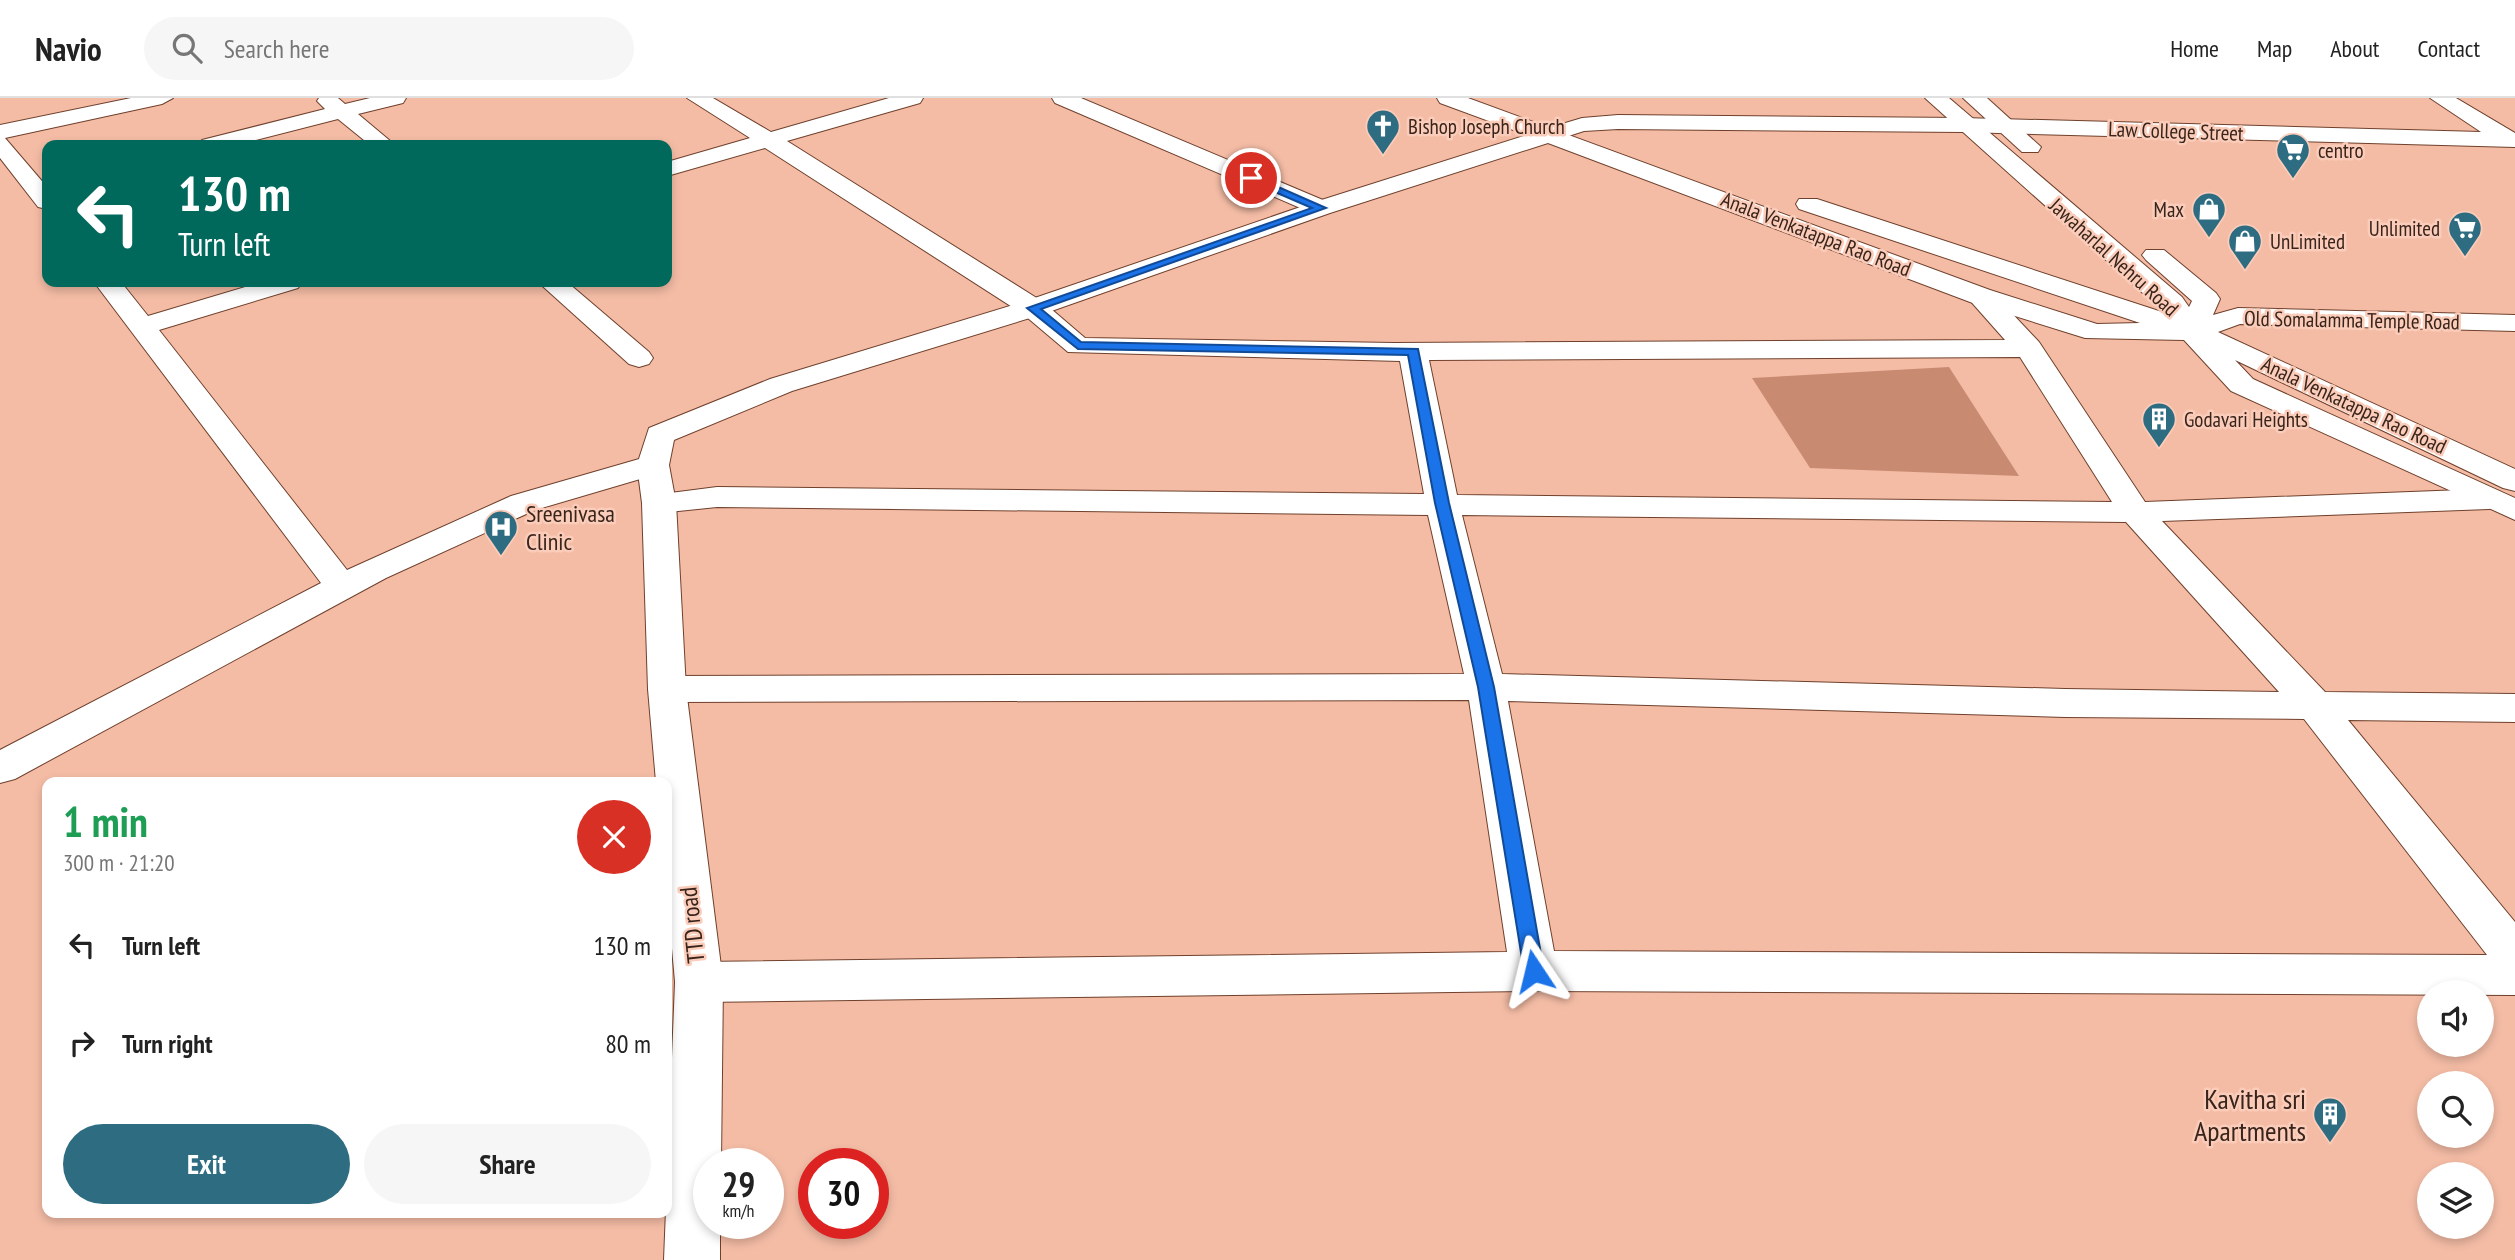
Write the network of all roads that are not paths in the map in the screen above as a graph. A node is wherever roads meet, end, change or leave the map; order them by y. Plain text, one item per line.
1 (162, 98) edge
2 (395, 98) edge
3 (698, 98) edge
4 (912, 98) edge
5 (1063, 98) edge
6 (1448, 98) edge
7 (1503, 98) edge
8 (1601, 98) edge
9 (1936, 98) edge
10 (1974, 98) edge
11 (2441, 98) edge
12 (333, 105) edge
13 (1618, 122) junction
14 (1582, 125) junction
15 (1964, 125) junction
16 (2006, 126) junction
17 (0, 132) edge
18 (1550, 135) junction
19 (225, 140) edge
20 (378, 140) edge
21 (769, 140) junction
22 (2513, 141) edge
23 (0, 143) edge
24 (2048, 163) dead end
25 (1695, 164) dead end
26 (672, 168) edge
27 (42, 191) edge
28 (1782, 195) dead end
29 (1321, 208) junction
30 (2133, 235) dead end
31 (111, 287) edge
32 (273, 287) edge
33 (557, 287) edge
34 (1980, 296) junction
35 (1033, 308) junction
36 (2515, 323) edge
37 (141, 327) junction
38 (2192, 331) junction
39 (2029, 348) junction
40 (1413, 352) junction
41 (639, 358) dead end
42 (656, 484) junction
43 (2506, 497) edge
44 (1442, 503) junction
45 (2135, 512) junction
46 (342, 587) junction
47 (1486, 687) junction
48 (667, 689) junction
49 (2314, 705) junction
50 (2515, 708) edge
51 (0, 768) edge
52 (2515, 956) edge
53 (1534, 971) junction
54 (2515, 975) edge
55 (699, 982) junction
56 (692, 1260) edge

1 - 17 street
2 - 12 street
3 - 21 street
4 - 21 street
5 - 29 street
6 - 18 street, Anala Venkatappa Rao Road
7 - 14 street
8 - 13 street
9 - 15 street, Jawaharlal Nehru Road
10 - 16 street, Jawaharlal Nehru Road
11 - 22 street
12 - 19 street
12 - 20 street
13 - 14 street, Law College Street
13 - 15 street, Law College Street
14 - 18 street
14 - 25 street
15 - 16 street, Law College Street
15 - 38 street, Jawaharlal Nehru Road
16 - 22 street, Law College Street
16 - 24 street, Jawaharlal Nehru Road
18 - 29 street
18 - 34 street, Anala Venkatappa Rao Road
21 - 26 street
21 - 35 street
23 - 27 street
28 - 38 street, Anala Venkatappa Rao Road
29 - 35 street
30 - 38 street, Jawaharlal Nehru Road
31 - 37 street
32 - 37 street
33 - 41 street
34 - 38 street, Anala Venkatappa Rao Road
34 - 39 street
35 - 40 street
35 - 42 street, TTD road
36 - 38 street, Old Somalamma Temple Road
37 - 46 street
38 - 43 street, Anala Venkatappa Rao Road
39 - 40 street
39 - 45 street
40 - 44 street
42 - 44 street
42 - 46 street
42 - 48 street, TTD road
43 - 45 street
44 - 45 street
44 - 47 street
45 - 49 street
46 - 51 street
47 - 48 street
47 - 49 street
47 - 53 street
48 - 55 street, TTD road
49 - 50 street
49 - 52 street
53 - 54 street
53 - 55 street
55 - 56 street, TTD road

